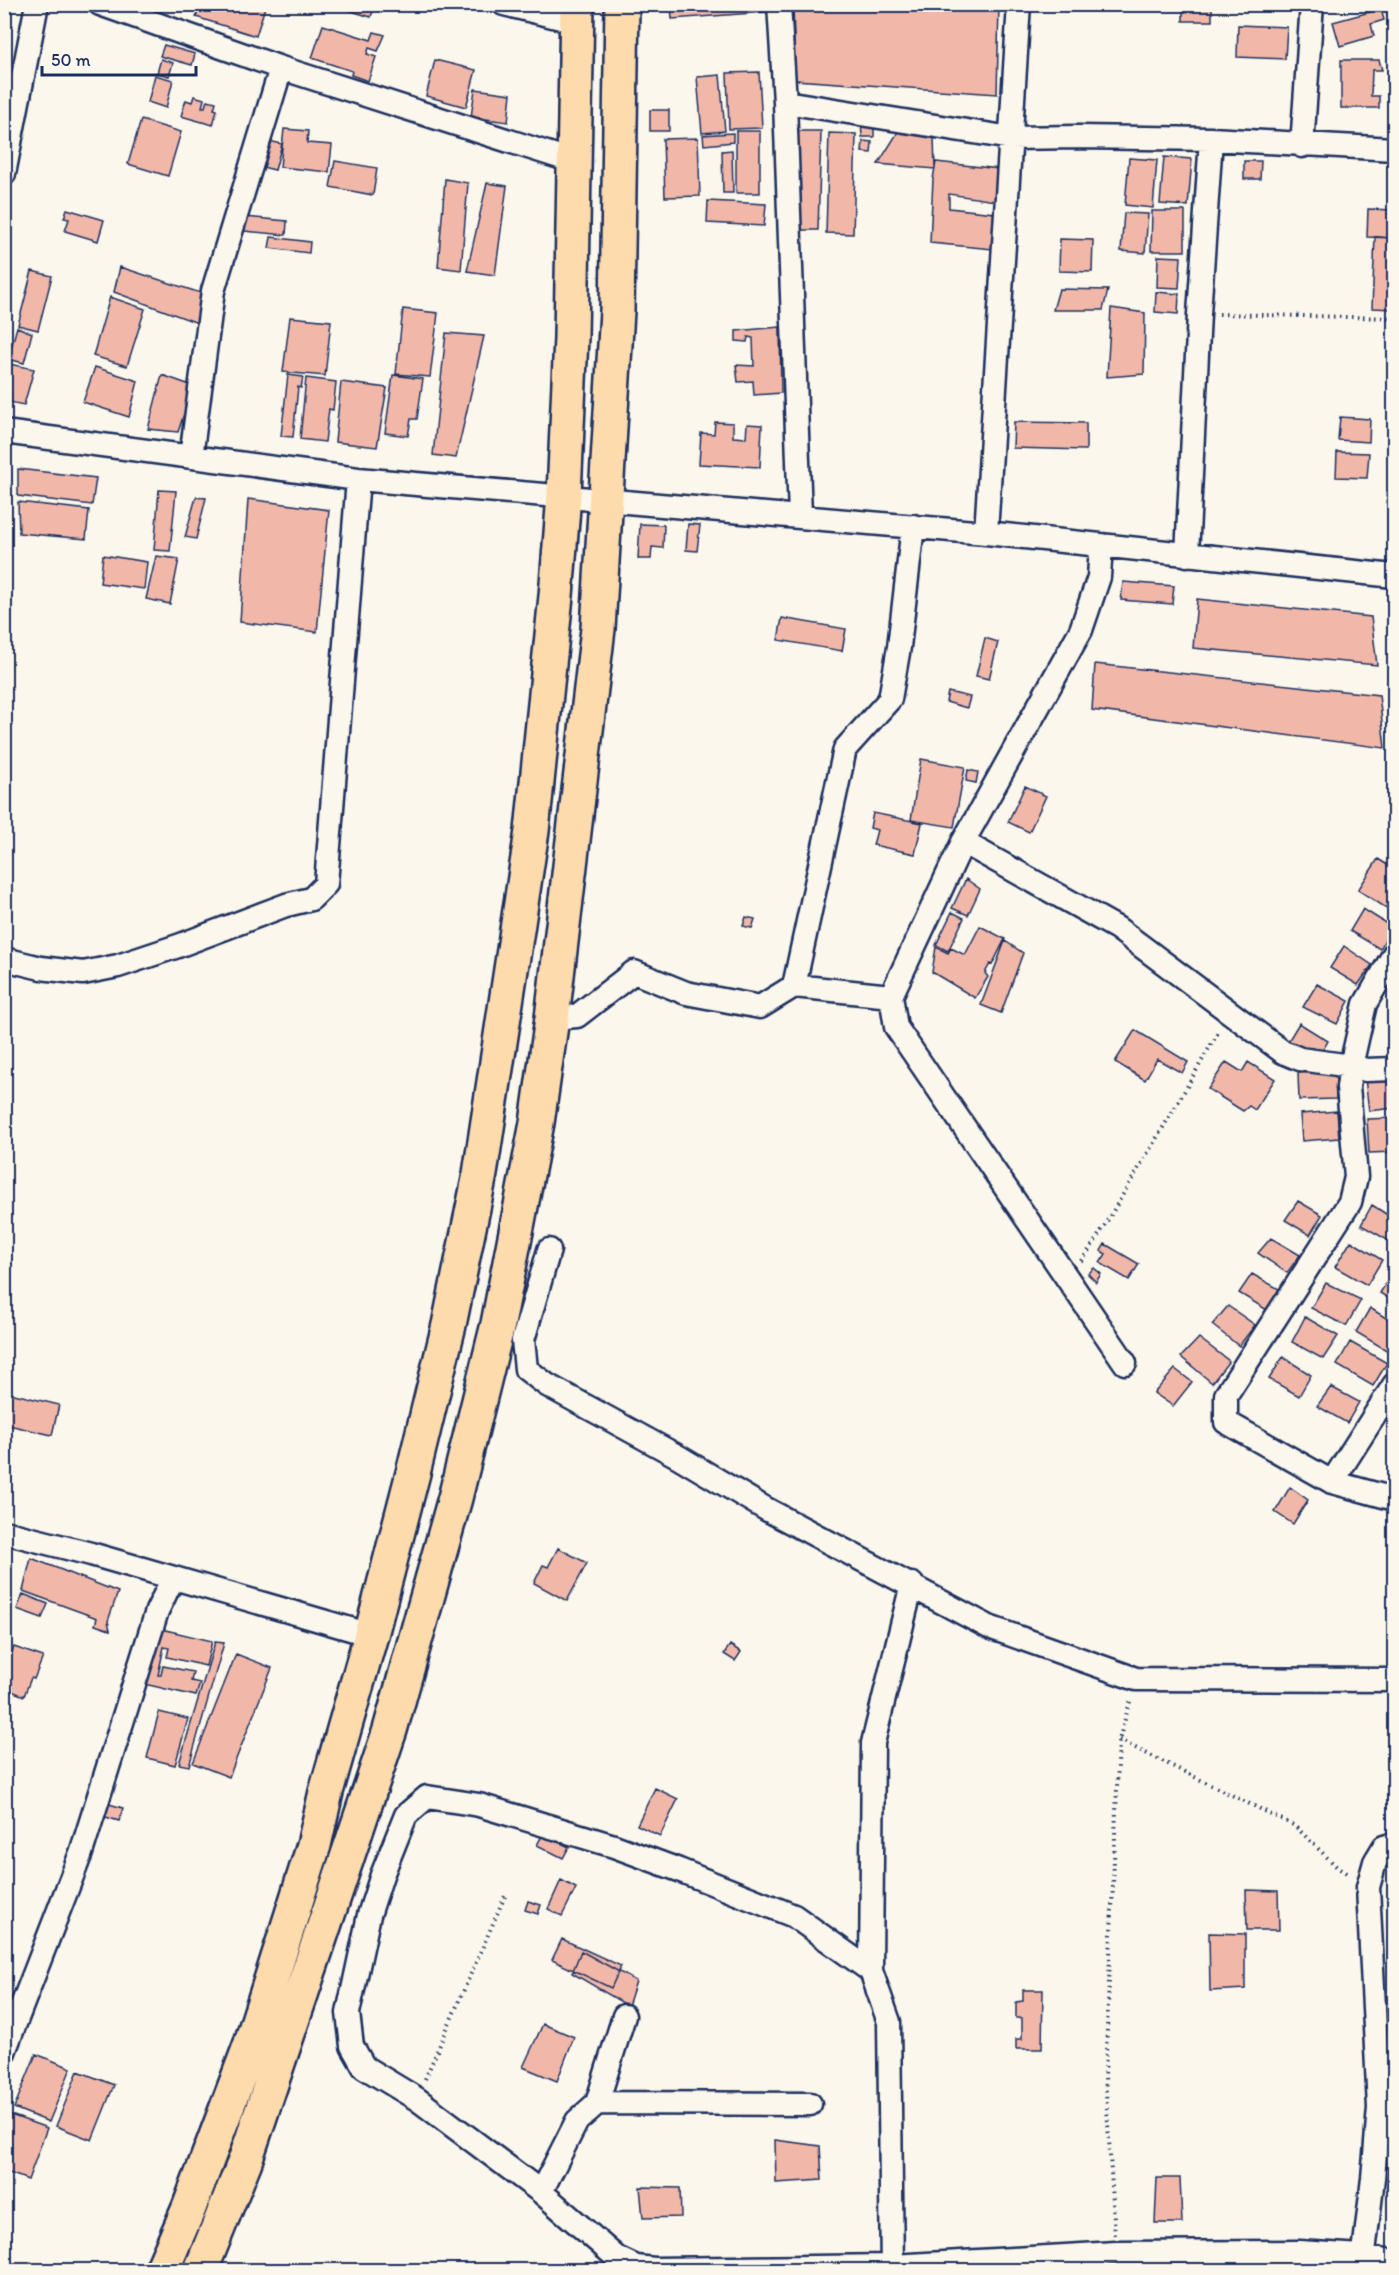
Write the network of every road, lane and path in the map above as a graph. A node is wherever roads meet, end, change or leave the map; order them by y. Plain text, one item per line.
1 (38, 4) edge
2 (100, 4) edge
3 (504, 4) edge
4 (622, 4) edge
5 (779, 4) edge
6 (1019, 4) edge
7 (1311, 4) edge
8 (577, 13) edge
9 (281, 68) junction
10 (785, 102) junction
11 (1011, 138) junction
12 (1211, 140) junction
13 (1302, 146) junction
14 (1395, 149) edge
15 (575, 162) junction
16 (4, 174) edge
17 (1199, 314) junction
18 (1395, 318) edge
19 (4, 432) edge
20 (191, 457) junction
21 (358, 479) junction
22 (564, 495) junction
23 (606, 499) junction
24 (800, 516) junction
25 (913, 526) junction
26 (986, 533) junction
27 (1101, 545) junction
28 (1187, 555) junction
29 (1395, 576) edge
30 (963, 842) junction
31 (1395, 954) edge
32 (4, 959) edge
33 (794, 986) junction
34 (891, 996) junction
35 (1229, 1012) junction
36 (552, 1018) junction
37 (1352, 1066) junction
38 (1395, 1069) edge
39 (549, 1250) dead end
40 (1068, 1280) junction
41 (1125, 1363) dead end
42 (1395, 1385) edge
43 (1332, 1482) junction
44 (1395, 1499) edge
45 (4, 1532) edge
46 (173, 1578) junction
47 (912, 1584) junction
48 (371, 1635) junction
49 (1136, 1679) junction
50 (1395, 1680) edge
51 (1119, 1740) junction
52 (1395, 1844) edge
53 (1368, 1887) junction
54 (505, 1896) dead end
55 (871, 1971) junction
56 (624, 2016) dead end
57 (4, 2052) edge
58 (417, 2099) junction
59 (597, 2103) junction
60 (810, 2104) dead end
61 (541, 2193) junction
62 (1116, 2253) junction
63 (1395, 2261) edge
64 (1362, 2263) edge
65 (892, 2268) edge
66 (162, 2271) edge
67 (201, 2271) edge

1 - 16 street
2 - 9 street
3 - 8 street
4 - 23 main road
5 - 10 street
6 - 11 street
7 - 13 street
8 - 15 main road
9 - 15 street
9 - 20 street
10 - 11 street
10 - 24 street
11 - 12 street
11 - 26 street
12 - 13 street
12 - 17 street
13 - 14 street
15 - 22 main road
17 - 18 path
17 - 28 street
19 - 20 street
20 - 21 street
21 - 22 street
21 - 32 street
22 - 23 street
22 - 48 main road
23 - 24 street
23 - 36 main road
24 - 25 street
25 - 26 street
25 - 33 street
26 - 27 street
27 - 28 street
27 - 30 street
28 - 29 street
30 - 34 street
30 - 35 street
31 - 37 street
33 - 34 street
33 - 36 street
34 - 40 street
35 - 37 street
35 - 40 path
36 - 67 main road
37 - 38 street
37 - 43 street
39 - 47 street
40 - 41 street
42 - 43 street
43 - 44 street
45 - 46 street
46 - 48 street
46 - 57 street
47 - 49 street
47 - 55 street
48 - 66 main road
49 - 50 street
49 - 51 path
51 - 53 path
51 - 62 path
52 - 53 street
53 - 64 street
54 - 58 path
55 - 58 street
55 - 65 street
56 - 59 street
58 - 61 street
59 - 60 street
59 - 61 street
61 - 65 street
62 - 64 street
62 - 65 street
63 - 64 street

